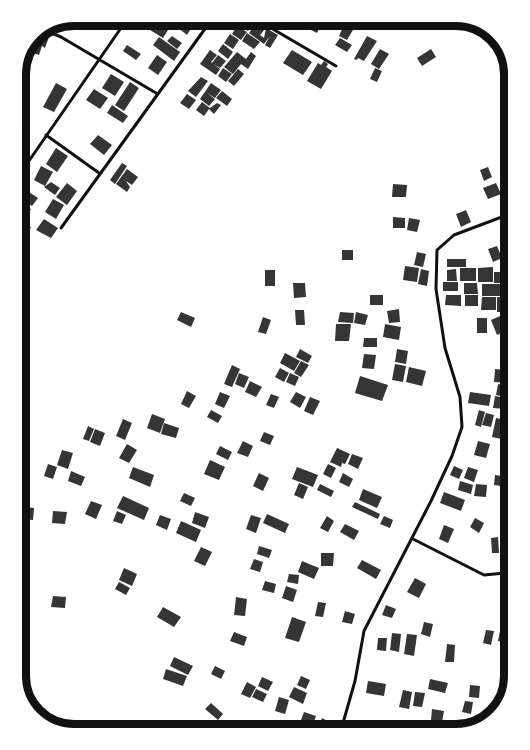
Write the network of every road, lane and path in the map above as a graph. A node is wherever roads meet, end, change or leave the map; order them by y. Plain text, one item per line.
1 (122, 26) edge
2 (207, 26) edge
3 (268, 26) edge
4 (49, 32) edge
5 (98, 60) junction
6 (336, 66) dead end
7 (156, 93) junction
8 (46, 135) junction
9 (26, 165) edge
10 (99, 173) junction
11 (504, 216) edge
12 (61, 228) dead end
13 (413, 538) junction
14 (504, 573) edge
15 (343, 724) edge

1 - 5 street
2 - 7 street
3 - 6 street
4 - 5 street
5 - 7 street
5 - 8 street
7 - 10 street
8 - 9 street
8 - 10 street
10 - 12 street
11 - 13 street
13 - 14 street
13 - 15 street

